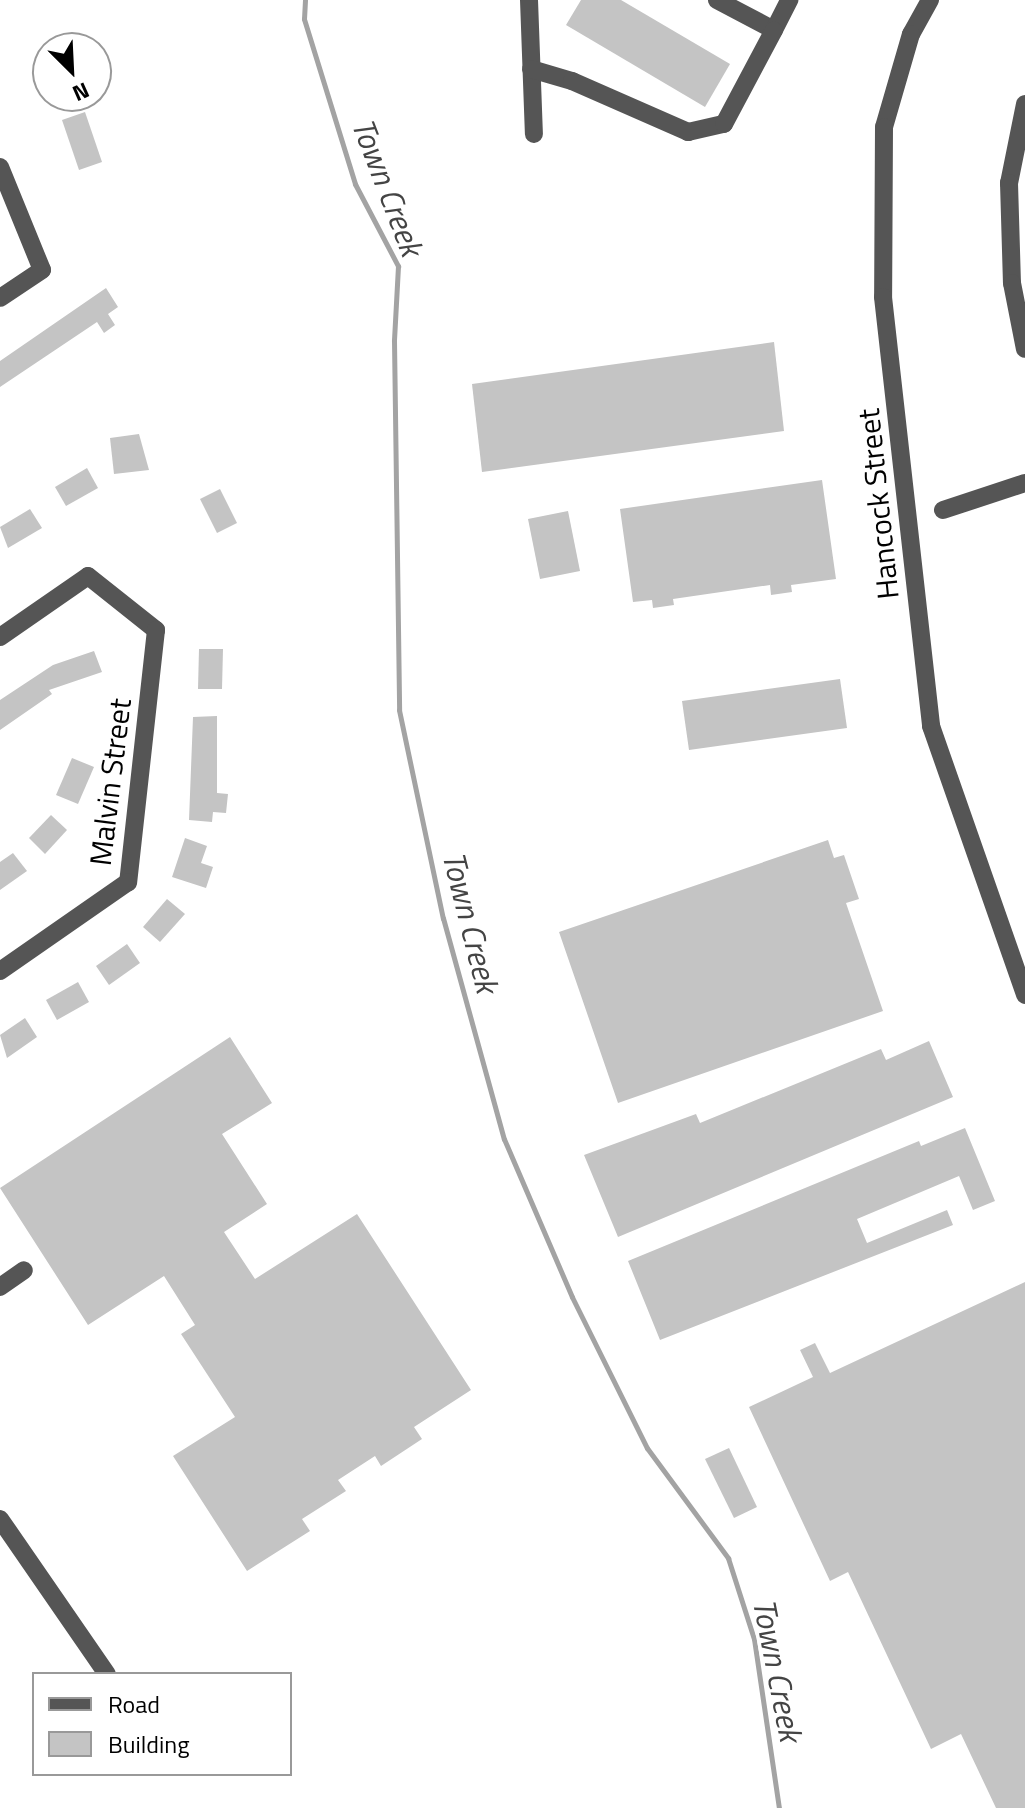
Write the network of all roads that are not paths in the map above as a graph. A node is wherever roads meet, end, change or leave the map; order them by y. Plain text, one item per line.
1 (529, 0) edge
2 (717, 0) edge
3 (789, 0) edge
4 (930, 0) edge
5 (774, 30) junction
6 (531, 69) junction
7 (1025, 104) edge
8 (534, 134) dead end
9 (0, 167) edge
10 (0, 298) edge
11 (1025, 349) edge
12 (1025, 483) edge
13 (943, 510) dead end
14 (0, 637) edge
15 (0, 971) edge
16 (1025, 995) edge
17 (24, 1270) dead end
18 (0, 1287) edge
19 (0, 1519) edge
20 (106, 1672) edge

1 - 6 street
2 - 5 street
3 - 5 street
4 - 16 street, Hancock Street
5 - 6 street
6 - 8 street
7 - 11 street
9 - 10 street
12 - 13 street
14 - 15 street, Malvin Street
17 - 18 street
19 - 20 street

